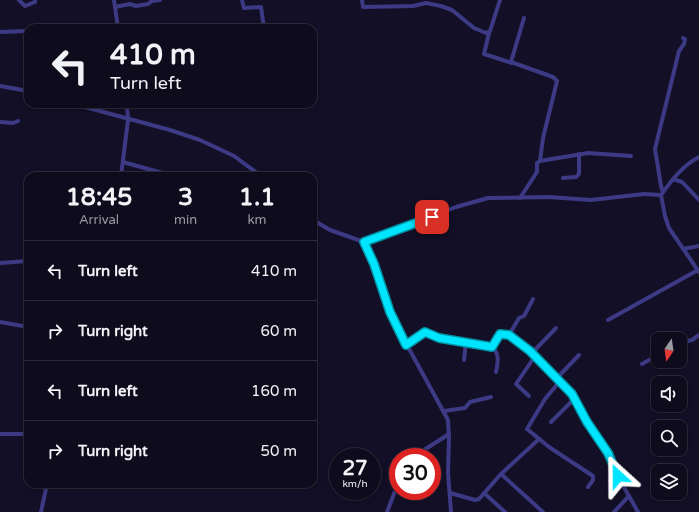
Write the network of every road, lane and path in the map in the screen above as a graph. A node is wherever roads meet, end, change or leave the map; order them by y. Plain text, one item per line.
1 (19, 0) edge
2 (36, 0) edge
3 (114, 0) edge
4 (152, 0) edge
5 (160, 0) edge
6 (242, 0) edge
7 (362, 0) edge
8 (500, 0) edge
9 (115, 7) junction
10 (524, 18) dead end
11 (117, 24) edge
12 (263, 24) edge
13 (24, 31) edge
14 (0, 32) edge
15 (489, 33) junction
16 (682, 38) dead end
17 (512, 63) junction
18 (0, 86) edge
19 (24, 90) edge
20 (88, 108) edge
21 (126, 108) edge
22 (128, 120) junction
23 (18, 121) dead end
24 (0, 122) edge
25 (579, 154) junction
26 (631, 156) dead end
27 (699, 157) edge
28 (540, 161) junction
29 (123, 162) junction
30 (122, 172) edge
31 (159, 172) edge
32 (256, 172) edge
33 (563, 178) dead end
34 (673, 179) junction
35 (662, 194) junction
36 (520, 198) junction
37 (699, 200) edge
38 (317, 222) edge
39 (364, 242) junction
40 (699, 246) edge
41 (683, 249) junction
42 (24, 262) edge
43 (0, 263) edge
44 (698, 271) edge
45 (533, 299) dead end
46 (608, 320) dead end
47 (0, 322) edge
48 (24, 326) edge
49 (556, 328) dead end
50 (509, 335) junction
51 (699, 335) edge
52 (687, 341) edge
53 (466, 342) junction
54 (406, 345) junction
55 (492, 347) junction
56 (534, 355) junction
57 (579, 355) dead end
58 (651, 359) edge
59 (464, 360) dead end
60 (642, 364) dead end
61 (496, 372) dead end
62 (558, 380) junction
63 (529, 396) dead end
64 (491, 397) dead end
65 (575, 398) junction
66 (444, 411) junction
67 (551, 422) dead end
68 (0, 434) edge
69 (24, 434) edge
70 (449, 434) junction
71 (539, 439) junction
72 (427, 448) edge
73 (501, 474) junction
74 (588, 487) dead end
75 (46, 488) edge
76 (450, 493) junction
77 (484, 493) junction
78 (629, 496) junction
79 (392, 500) edge
80 (41, 512) edge
81 (387, 512) edge
82 (451, 512) edge
83 (505, 512) edge
84 (543, 512) edge
85 (614, 512) edge
86 (638, 512) edge

1 - 2 street
3 - 9 street
4 - 5 street
4 - 9 street
6 - 12 street
7 - 15 street
8 - 15 street
9 - 11 street
10 - 17 street
13 - 14 street
15 - 17 street
16 - 35 street
17 - 28 street
18 - 19 street
20 - 22 street
21 - 22 street
22 - 29 street
22 - 32 street
23 - 24 street
25 - 26 street
25 - 28 street
25 - 33 street
27 - 34 street
28 - 36 street
29 - 30 street
29 - 31 street
34 - 35 street
34 - 37 street
35 - 36 street
35 - 41 street
36 - 39 street
38 - 39 street
39 - 54 street
40 - 41 street
41 - 44 street
42 - 43 street
44 - 46 street
45 - 50 street
47 - 48 street
49 - 56 street
50 - 55 street
50 - 56 street
51 - 52 street
53 - 54 street
53 - 55 street
53 - 59 street
54 - 66 street
55 - 61 street
56 - 62 street
56 - 63 street
57 - 62 street
58 - 60 street
62 - 65 street
62 - 71 street
64 - 66 street
65 - 67 street
65 - 78 street
66 - 70 street
68 - 69 street
70 - 72 street
70 - 76 street
71 - 73 street
71 - 74 street
73 - 77 street
73 - 84 street
75 - 80 street
76 - 77 street
76 - 82 street
77 - 83 street
78 - 85 street
78 - 86 street
79 - 81 street

